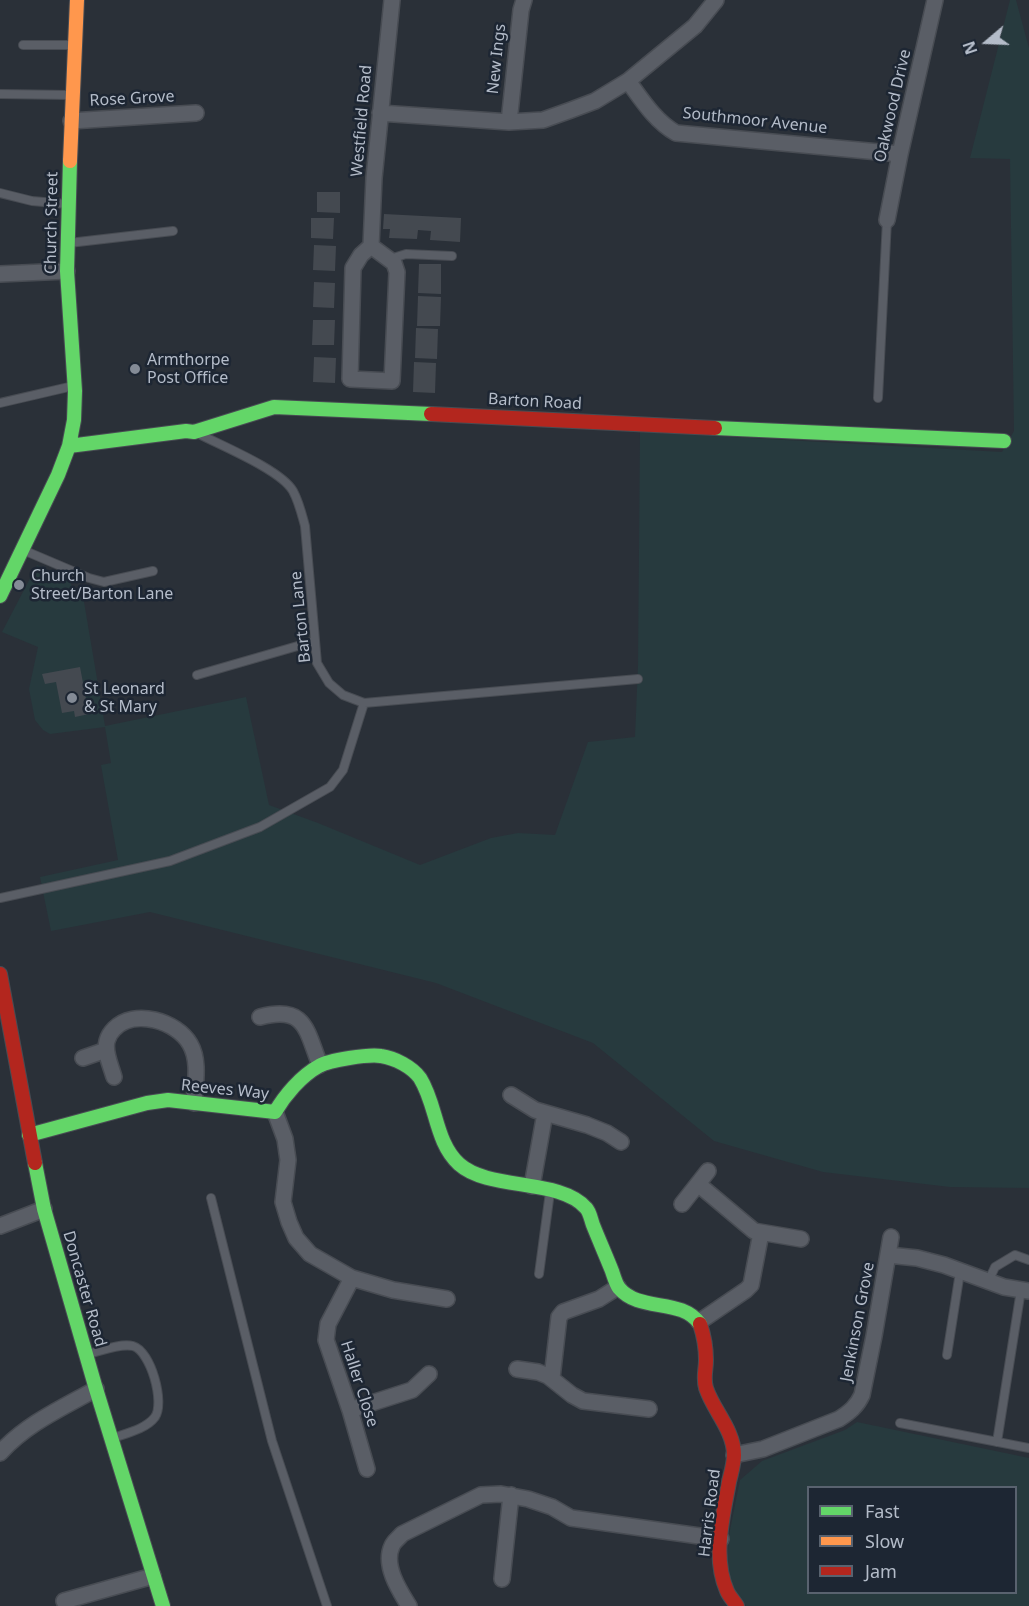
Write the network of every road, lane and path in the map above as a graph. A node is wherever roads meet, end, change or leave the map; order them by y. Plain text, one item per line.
1 (76, 0) edge
2 (392, 0) edge
3 (524, 0) edge
4 (716, 0) edge
5 (935, 0) edge
6 (23, 45) dead end
7 (75, 45) junction
8 (628, 81) junction
9 (0, 94) edge
10 (72, 95) junction
11 (196, 113) dead end
12 (380, 113) junction
13 (71, 121) junction
14 (509, 122) junction
15 (900, 154) junction
16 (0, 193) edge
17 (69, 204) junction
18 (887, 220) joint
19 (173, 231) dead end
20 (68, 243) junction
21 (371, 246) junction
22 (452, 256) dead end
23 (390, 259) junction
24 (67, 271) junction
25 (0, 274) edge
26 (75, 386) junction
27 (878, 398) dead end
28 (0, 404) edge
29 (194, 432) junction
30 (1004, 441) dead end
31 (69, 446) junction
32 (22, 549) junction
33 (153, 571) dead end
34 (0, 596) edge
35 (315, 641) junction
36 (197, 675) dead end
37 (638, 679) dead end
38 (364, 703) junction
39 (0, 898) edge
40 (0, 974) edge
41 (260, 1017) dead end
42 (4, 1018) edge
43 (106, 1050) junction
44 (83, 1058) dead end
45 (320, 1065) junction
46 (114, 1077) dead end
47 (511, 1095) dead end
48 (194, 1103) junction
49 (275, 1112) junction
50 (545, 1113) junction
51 (29, 1135) junction
52 (621, 1142) dead end
53 (708, 1171) dead end
54 (698, 1184) junction
55 (532, 1186) junction
56 (551, 1191) junction
57 (211, 1198) dead end
58 (682, 1204) dead end
59 (44, 1209) junction
60 (0, 1226) edge
61 (761, 1233) junction
62 (891, 1237) dead end
63 (801, 1239) dead end
64 (888, 1255) junction
65 (1029, 1260) edge
66 (960, 1272) junction
67 (538, 1274) dead end
68 (352, 1278) junction
69 (988, 1282) junction
70 (618, 1287) junction
71 (1025, 1291) edge
72 (447, 1299) dead end
73 (699, 1322) junction
74 (86, 1355) junction
75 (947, 1355) dead end
76 (517, 1369) dead end
77 (429, 1374) dead end
78 (552, 1378) junction
79 (96, 1389) junction
80 (649, 1408) dead end
81 (350, 1410) junction
82 (900, 1423) dead end
83 (111, 1438) junction
84 (997, 1442) junction
85 (1029, 1448) edge
86 (0, 1452) edge
87 (734, 1455) junction
88 (367, 1469) dead end
89 (511, 1495) junction
90 (721, 1539) junction
91 (153, 1575) junction
92 (502, 1579) dead end
93 (64, 1601) dead end
94 (163, 1606) edge
95 (327, 1606) edge
96 (409, 1606) edge
97 (737, 1606) edge

1 - 7 street, Church Street
2 - 12 street, Westfield Road
3 - 14 street, New Ings
4 - 8 street
5 - 15 street, Oakwood Drive
6 - 7 lane
7 - 10 street, Church Street
8 - 14 street
8 - 15 street, Southmoor Avenue
9 - 10 lane
10 - 13 street, Church Street
11 - 13 street, Rose Grove
12 - 14 street
12 - 21 street, Westfield Road
13 - 17 street, Church Street
15 - 18 street, Oakwood Drive
16 - 17 lane
17 - 20 street, Church Street
18 - 27 lane
19 - 20 lane
20 - 24 street, Church Street
21 - 23 street
21 - 23 street
22 - 23 lane
24 - 25 street
24 - 26 street, Church Street
26 - 28 lane
26 - 31 street, Church Street
29 - 30 street, Barton Road
29 - 31 street, Barton Road
29 - 35 lane, Barton Lane
31 - 32 street
32 - 33 lane
32 - 34 street
35 - 36 lane
35 - 38 lane, Barton Lane
37 - 38 lane
38 - 39 lane
40 - 42 street, Doncaster Road
41 - 45 street
42 - 51 street, Doncaster Road
43 - 44 street
43 - 46 street
43 - 48 street
45 - 49 street, Reeves Way
45 - 55 street, Reeves Way
47 - 50 street
48 - 49 street, Reeves Way
48 - 51 street, Reeves Way
49 - 68 street
50 - 52 street
50 - 55 street
51 - 59 street, Doncaster Road
53 - 54 street
54 - 58 street
54 - 61 street
55 - 56 street, Reeves Way
56 - 67 lane
56 - 70 street, Reeves Way
57 - 95 lane
59 - 60 street
59 - 74 street, Doncaster Road
61 - 63 street
61 - 73 street
62 - 64 street, Jenkinson Grove
64 - 66 street, Jenkinson Grove
64 - 87 street, Jenkinson Grove
65 - 69 lane
66 - 69 street, Jenkinson Grove
66 - 75 lane
68 - 72 street
68 - 81 street, Haller Close
69 - 71 street, Jenkinson Grove
70 - 73 street
70 - 78 street
71 - 84 lane
73 - 87 street
74 - 79 street, Doncaster Road
74 - 83 lane
76 - 78 street
77 - 81 street
78 - 80 street
79 - 83 street, Doncaster Road
79 - 86 street
81 - 88 street, Haller Close
82 - 84 lane
83 - 91 street, Doncaster Road
84 - 85 lane
87 - 90 street, Harris Road
89 - 90 street
89 - 92 street
89 - 96 street
90 - 97 street, Harris Road
91 - 93 street
91 - 94 street, Doncaster Road

